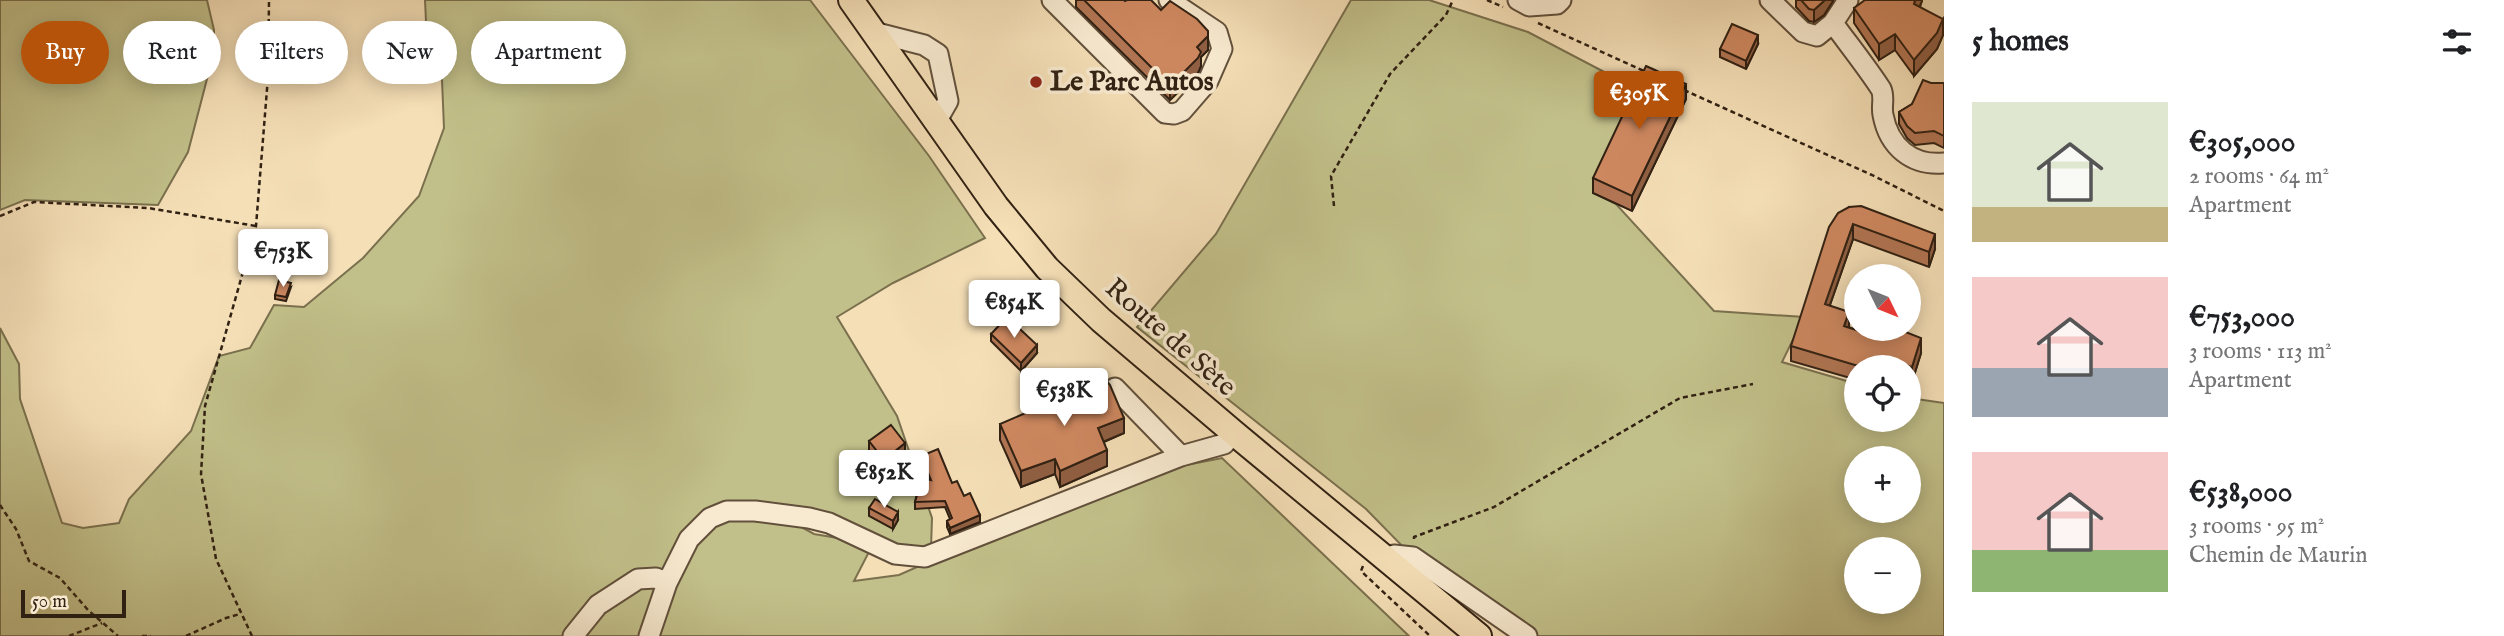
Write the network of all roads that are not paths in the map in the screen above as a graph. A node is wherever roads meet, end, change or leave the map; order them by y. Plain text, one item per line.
1 (851, 0) edge
2 (1052, 0) edge
3 (1169, 0) edge
4 (1561, 0) edge
5 (1770, 0) edge
6 (1848, 0) edge
7 (1515, 6) edge
8 (1833, 23) junction
9 (873, 32) junction
10 (936, 122) junction
11 (1944, 163) edge
12 (1115, 388) edge
13 (1234, 433) junction
14 (1181, 456) junction
15 (1379, 553) junction
16 (667, 583) junction
17 (573, 636) edge
18 (649, 636) edge
19 (1479, 636) edge
20 (1527, 636) edge

1 - 9 main road, Route de Sète
2 - 3 street
4 - 7 street
5 - 8 street
6 - 8 street
8 - 11 street
9 - 10 main road, Route de Sète
9 - 10 street
10 - 13 main road, Route de Sète
12 - 14 street
13 - 14 street
13 - 15 main road, Route de Sète
14 - 16 street
15 - 19 main road, Route de Sète
15 - 20 street
16 - 17 street
16 - 18 street

